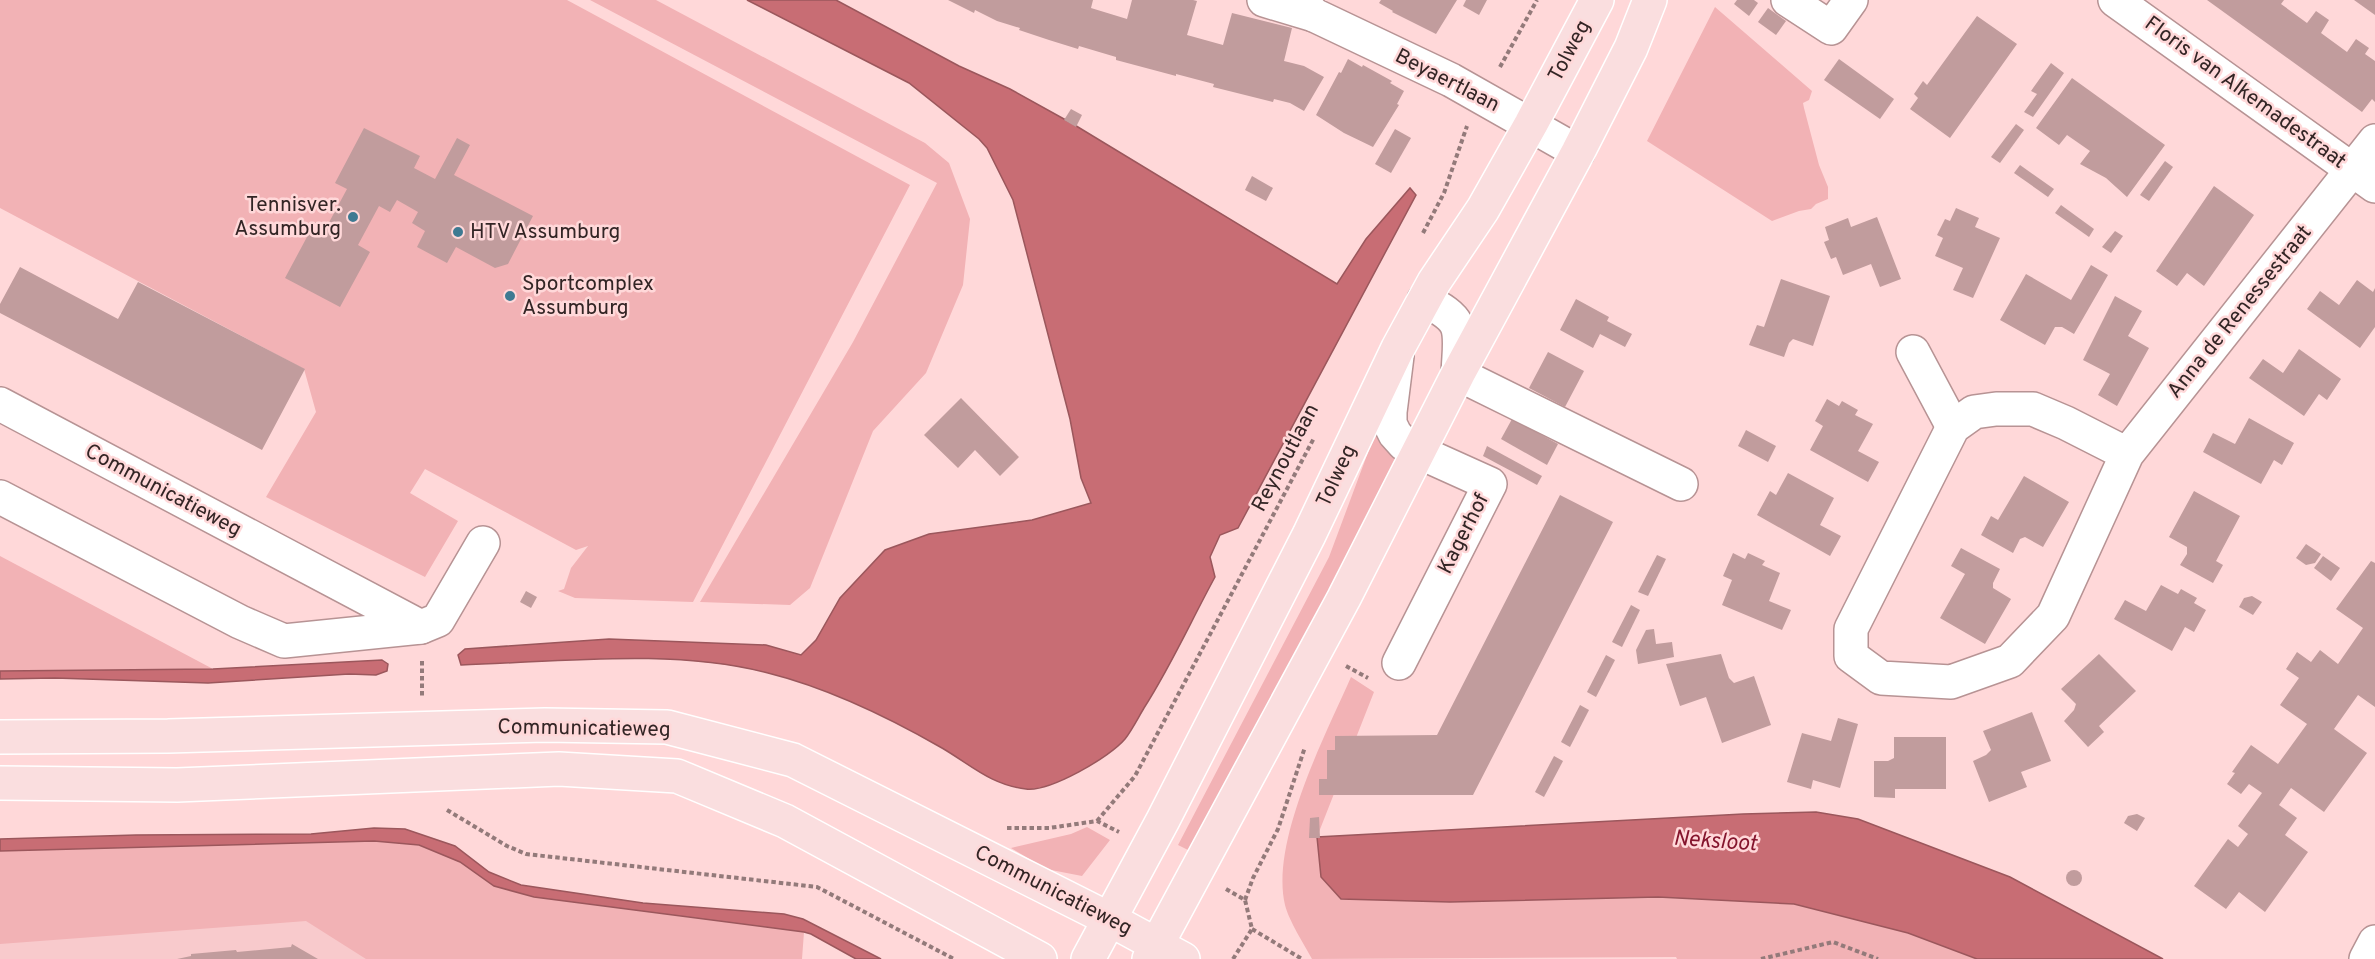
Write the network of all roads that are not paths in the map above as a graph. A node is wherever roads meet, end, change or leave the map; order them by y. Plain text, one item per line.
1 (1264, 0) edge
2 (1597, 0) edge
3 (1650, 0) edge
4 (1788, 0) edge
5 (1851, 0) edge
6 (2115, 0) edge
7 (1307, 8) edge
8 (1531, 124) junction
9 (2375, 141) edge
10 (1578, 152) junction
11 (2364, 178) edge
12 (1424, 300) junction
13 (1398, 348) junction
14 (1913, 352) dead end
15 (1458, 374) junction
16 (0, 404) edge
17 (1953, 427) junction
18 (1419, 452) junction
19 (2127, 454) junction
20 (1681, 484) dead end
21 (0, 497) edge
22 (483, 543) dead end
23 (421, 627) junction
24 (1399, 663) dead end
25 (0, 737) edge
26 (0, 783) edge
27 (1109, 919) junction
28 (2375, 942) edge
29 (1163, 954) edge
30 (1040, 959) edge
31 (1088, 959) edge
32 (2366, 959) edge

1 - 7 street, Beyaertlaan
2 - 8 main road, Tolweg
3 - 10 main road
4 - 5 street
6 - 11 street, Floris van Alkemadestraat
7 - 8 street, Beyaertlaan
8 - 10 street, Beyaertlaan
8 - 12 main road, Tolweg
9 - 11 street, Anna de Renessestraat
10 - 15 main road
11 - 19 street, Anna de Renessestraat
12 - 13 main road, Tolweg
12 - 15 street
13 - 18 street, Kagerhof
13 - 27 main road, Tolweg
14 - 17 street
15 - 18 main road
15 - 20 street
16 - 23 street, Communicatieweg
17 - 19 street
17 - 19 street, Anna de Renessestraat
18 - 24 street, Kagerhof
18 - 29 main road
21 - 23 street
22 - 23 street
25 - 27 main road, Communicatieweg
26 - 30 main road, Communicatieweg
27 - 29 main road, Communicatieweg
27 - 31 main road, Tolweg
28 - 32 street

